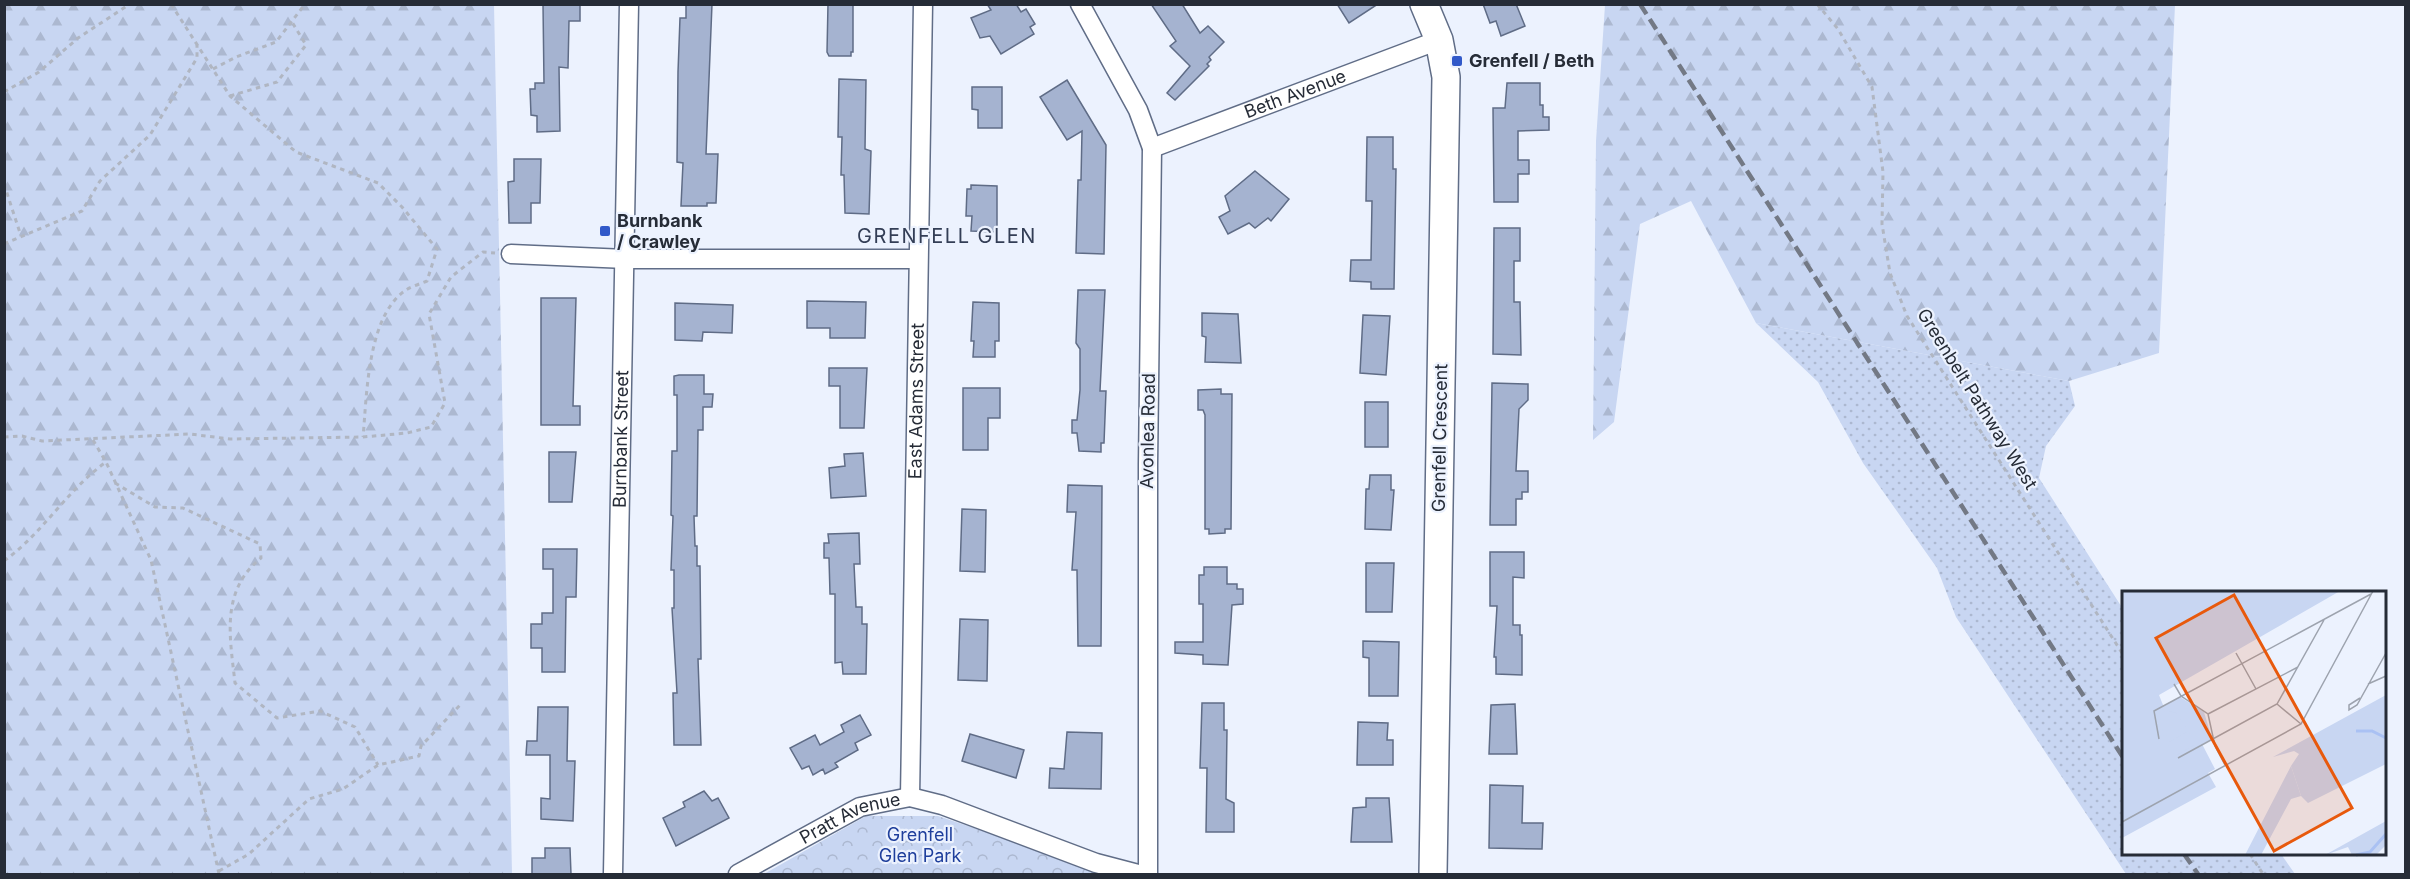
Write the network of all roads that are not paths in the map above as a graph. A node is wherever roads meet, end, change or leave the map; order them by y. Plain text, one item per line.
1 (629, 4) edge
2 (923, 4) edge
3 (1080, 4) edge
4 (1424, 4) edge
5 (1439, 40) junction
6 (1152, 148) junction
7 (511, 254) road end
8 (626, 259) junction
9 (918, 259) junction
10 (910, 797) junction
11 (613, 874) edge
12 (738, 874) edge
13 (1138, 874) edge
14 (1148, 874) edge
15 (1433, 874) edge

1 - 8 street, Burnbank Street
2 - 9 street, East Adams Street
3 - 6 street, Avonlea Road
4 - 5 street, Grenfell Crescent
5 - 6 street, Beth Avenue
5 - 15 street, Grenfell Crescent
6 - 14 street, Avonlea Road
7 - 8 street
8 - 9 street
8 - 11 street, Burnbank Street
9 - 10 street, East Adams Street
10 - 12 street, Pratt Avenue
10 - 13 street, Pratt Avenue

